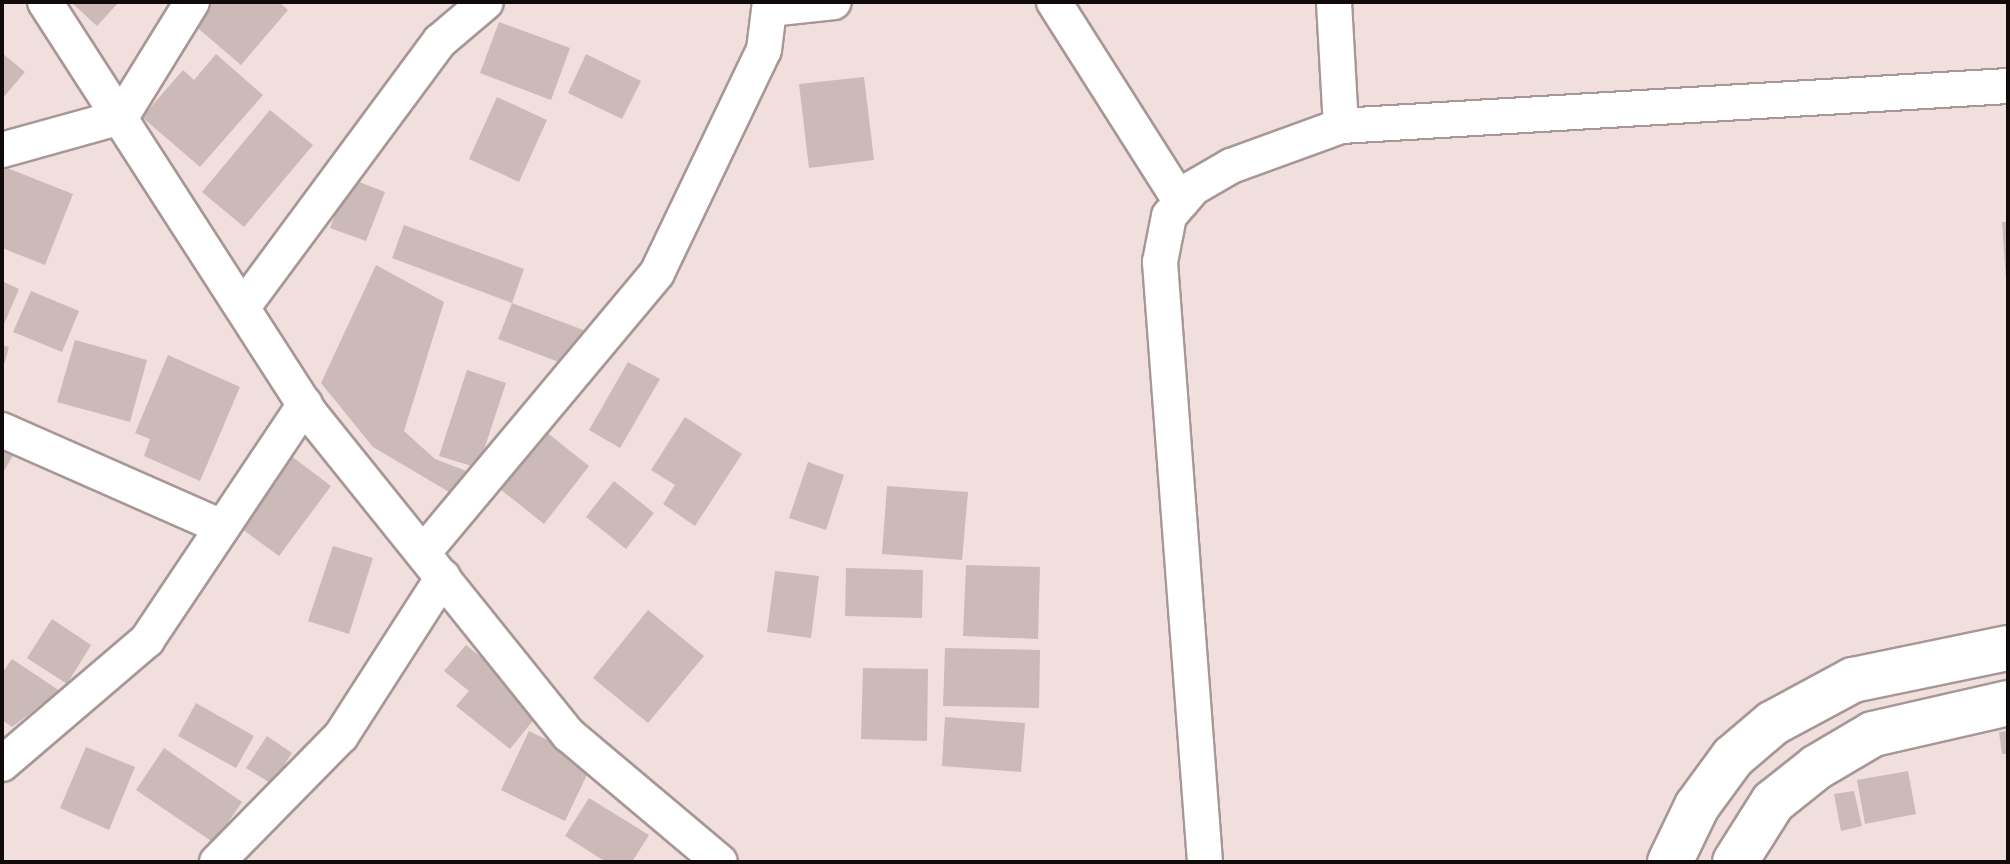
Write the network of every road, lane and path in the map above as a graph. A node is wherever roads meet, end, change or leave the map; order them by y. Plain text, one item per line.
1 (45, 2) edge
2 (192, 2) edge
3 (486, 2) edge
4 (834, 2) edge
5 (1054, 2) edge
6 (1334, 2) edge
7 (770, 6) edge
8 (2008, 86) edge
9 (121, 117) junction
10 (1341, 126) junction
11 (2, 150) edge
12 (1181, 202) junction
13 (243, 307) junction
14 (305, 404) junction
15 (2, 430) edge
16 (222, 527) junction
17 (433, 565) junction
18 (2008, 648) edge
19 (2008, 703) edge
20 (2, 764) edge
21 (217, 862) edge
22 (720, 862) edge
23 (1205, 862) edge
24 (1670, 862) edge
25 (1735, 862) edge

1 - 9 street
2 - 9 street
3 - 13 street
4 - 7 street
5 - 12 street
6 - 10 street
7 - 17 street
8 - 10 street
9 - 11 street
9 - 13 street
10 - 12 street
12 - 23 street
13 - 14 street
14 - 16 street
14 - 17 street
15 - 16 street
16 - 20 street
17 - 21 street
17 - 22 street
18 - 24 main road
19 - 25 main road

